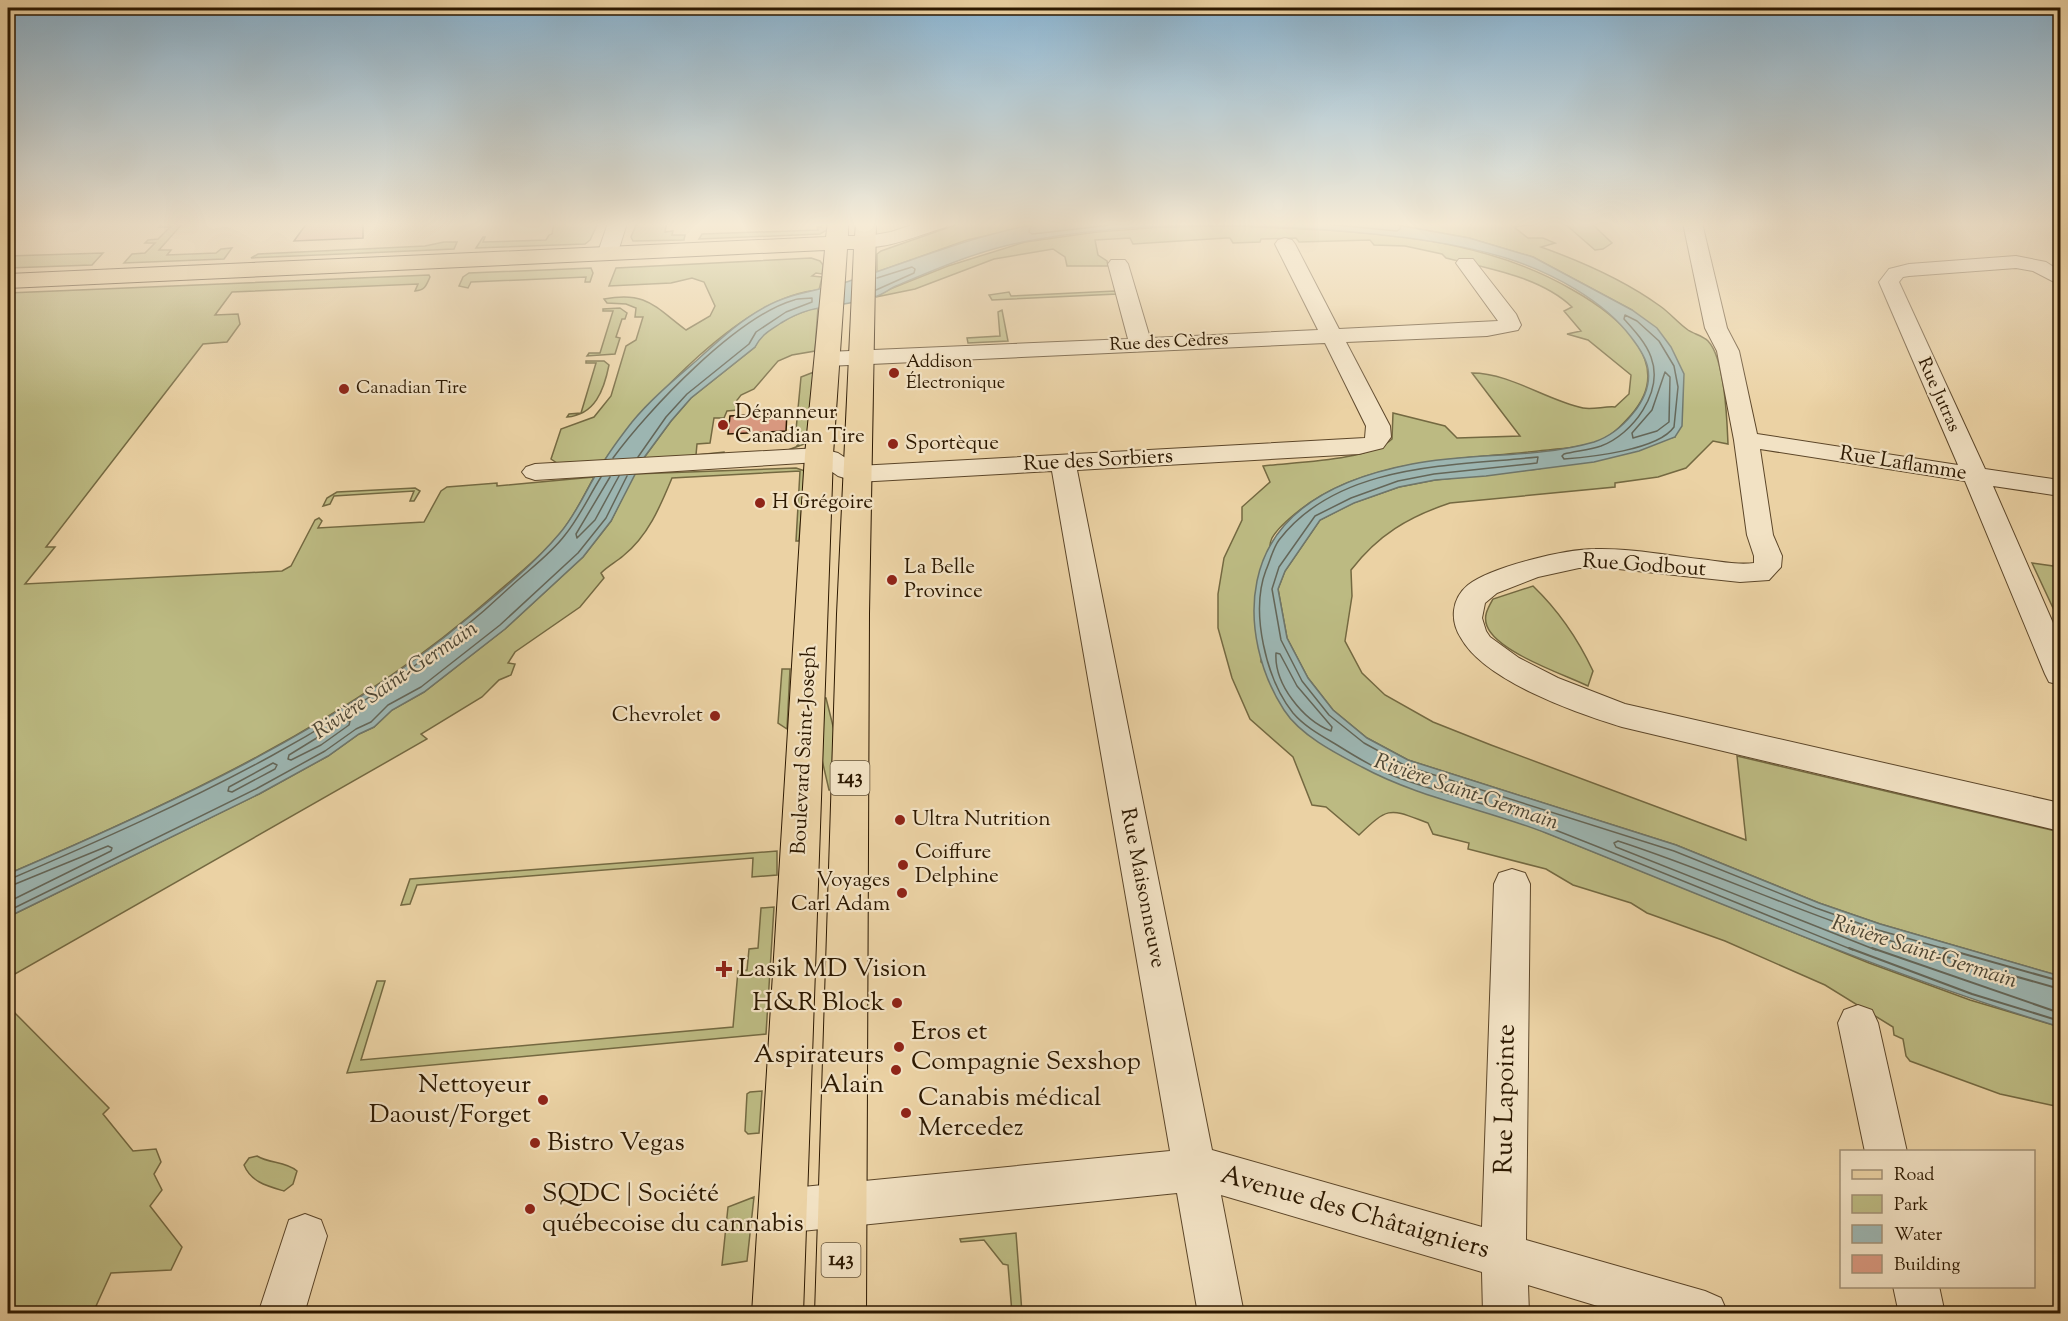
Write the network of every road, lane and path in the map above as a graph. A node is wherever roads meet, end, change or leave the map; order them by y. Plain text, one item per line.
1 (833, 285) edge
2 (863, 285) edge
3 (1124, 285) edge
4 (1306, 285) edge
5 (1482, 285) edge
6 (1706, 285) edge
7 (1889, 285) edge
8 (1332, 336) junction
9 (1141, 345) junction
10 (861, 357) junction
11 (827, 358) junction
12 (1746, 440) junction
13 (819, 455) junction
14 (1063, 464) junction
15 (535, 472) dead end
16 (857, 474) junction
17 (1974, 475) junction
18 (2061, 488) edge
19 (2061, 674) edge
20 (2061, 816) edge
21 (1512, 884) dead end
22 (1858, 1023) dead end
23 (1886, 1150) edge
24 (1195, 1170) junction
25 (843, 1206) junction
26 (782, 1211) junction
27 (305, 1236) dead end
28 (1505, 1257) junction
29 (1916, 1288) edge
30 (281, 1314) edge
31 (777, 1314) edge
32 (840, 1314) edge
33 (1221, 1314) edge
34 (1506, 1314) edge
35 (1705, 1314) edge
36 (1922, 1314) edge

1 - 11 main road, Boulevard Saint-Joseph / 143
2 - 10 main road, Boulevard Saint-Joseph / 143
3 - 9 street
4 - 8 street
5 - 8 street, Rue des Cèdres
6 - 12 street, Rue Godbout
7 - 17 street, Rue Jutras
8 - 9 street, Rue des Cèdres
8 - 14 street, Rue des Sorbiers
9 - 10 street, Rue des Cèdres
10 - 11 street, Rue des Cèdres
10 - 16 main road, Boulevard Saint-Joseph / 143
11 - 13 main road, Boulevard Saint-Joseph / 143
12 - 17 street, Rue Laflamme
12 - 20 street, Rue Godbout
13 - 15 street
13 - 16 street
13 - 26 main road, Boulevard Saint-Joseph / 143
14 - 16 street, Rue des Sorbiers
14 - 24 street, Rue Maisonneuve
16 - 25 main road, Boulevard Saint-Joseph / 143
17 - 18 street, Rue Laflamme
17 - 19 street, Rue Jutras
21 - 28 street, Rue Lapointe
22 - 23 street
24 - 25 street, Avenue des Châtaigniers
24 - 28 street, Avenue des Châtaigniers
24 - 33 street, Rue Maisonneuve
25 - 26 street, Avenue des Châtaigniers
25 - 32 main road, Boulevard Saint-Joseph / 143
26 - 31 main road, Boulevard Saint-Joseph / 143
27 - 30 street
28 - 34 street, Rue Lapointe
28 - 35 street, Avenue des Châtaigniers
29 - 36 street

